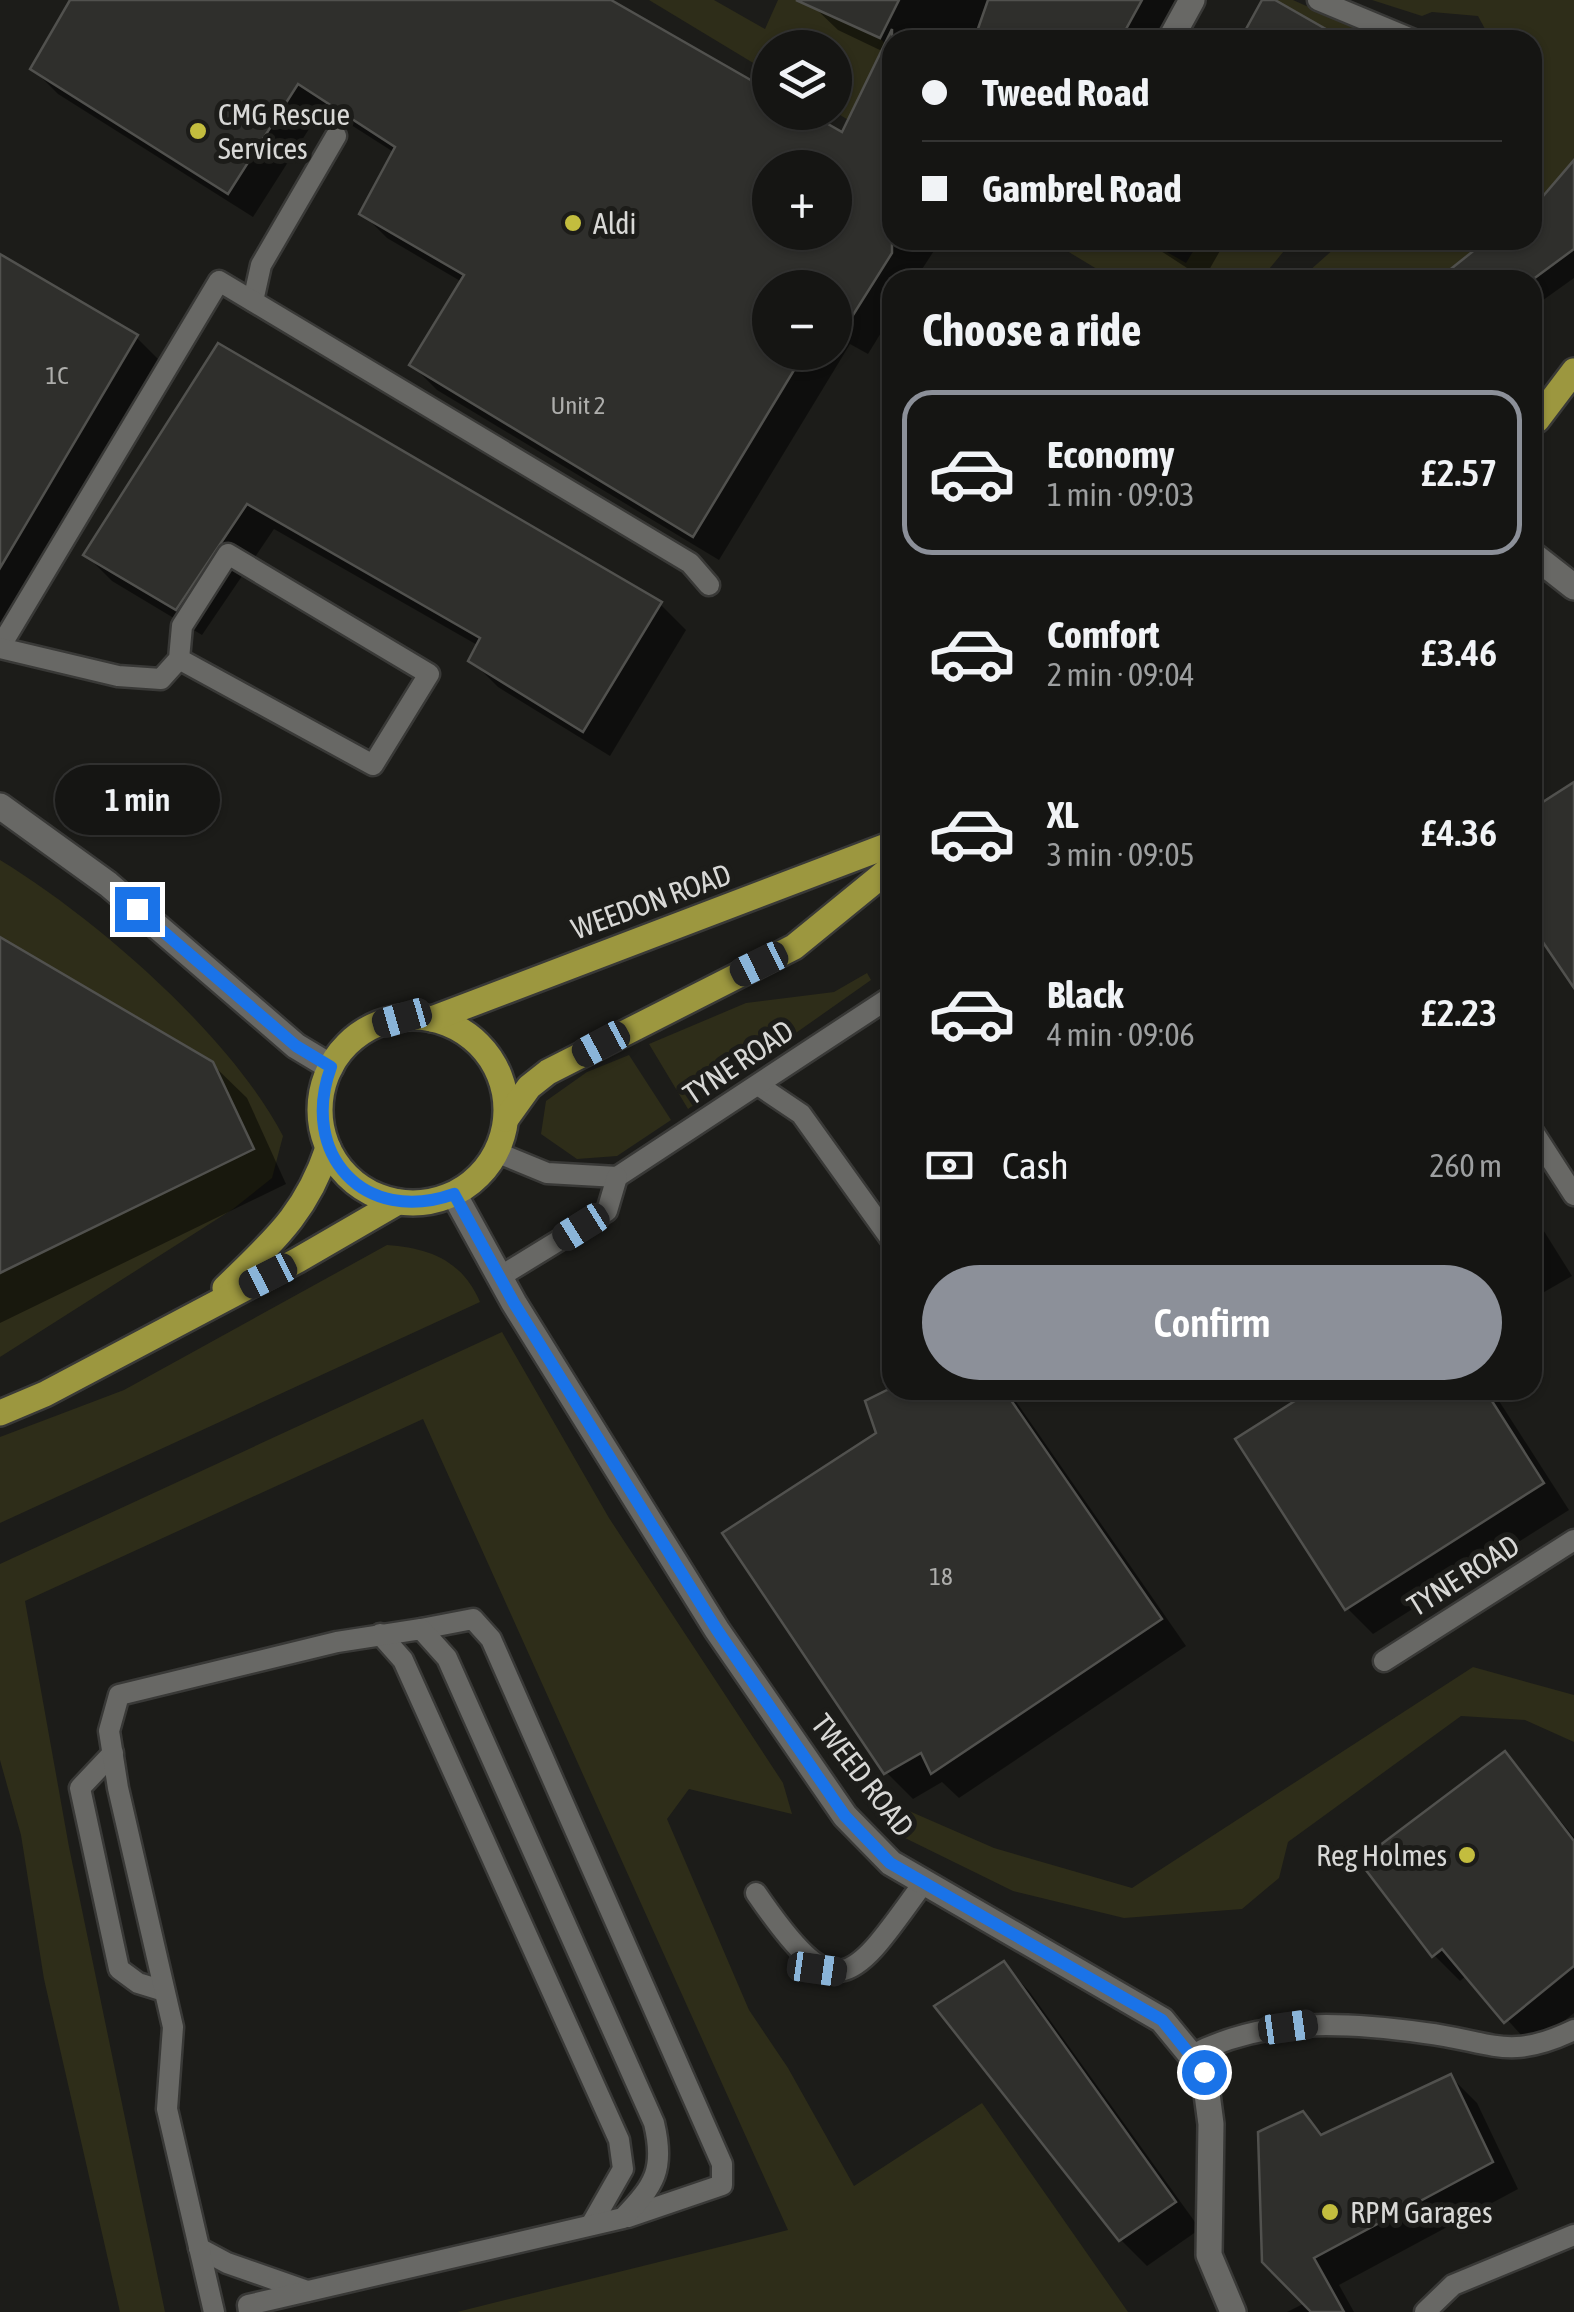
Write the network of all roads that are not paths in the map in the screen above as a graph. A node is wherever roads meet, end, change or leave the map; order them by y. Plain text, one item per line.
1 (1192, 0) edge
2 (1318, 0) edge
3 (1176, 30) edge
4 (1390, 30) edge
5 (336, 136) dead end
6 (253, 301) junction
7 (1574, 371) edge
8 (1574, 403) edge
9 (1542, 413) edge
10 (1542, 419) edge
11 (1542, 566) edge
12 (708, 584) dead end
13 (1574, 587) edge
14 (0, 647) edge
15 (180, 659) junction
16 (0, 806) edge
17 (882, 848) edge
18 (882, 876) edge
19 (882, 1003) edge
20 (432, 1019) junction
21 (331, 1067) junction
22 (758, 1085) junction
23 (506, 1119) junction
24 (1542, 1145) edge
25 (328, 1148) junction
26 (496, 1152) junction
27 (617, 1177) junction
28 (454, 1194) junction
29 (1574, 1195) edge
30 (398, 1202) junction
31 (882, 1227) edge
32 (500, 1276) junction
33 (208, 1306) junction
34 (0, 1413) edge
35 (1574, 1540) edge
36 (421, 1629) junction
37 (380, 1634) junction
38 (1384, 1661) dead end
39 (113, 1752) junction
40 (924, 1882) junction
41 (756, 1893) dead end
42 (164, 1992) junction
43 (1574, 2030) edge
44 (1192, 2056) junction
45 (624, 2218) junction
46 (591, 2225) junction
47 (1574, 2235) edge
48 (199, 2248) junction
49 (309, 2291) junction
50 (214, 2312) edge
51 (249, 2312) edge
52 (1233, 2312) edge
53 (1425, 2312) edge

1 - 3 street
2 - 4 lane
5 - 6 lane
6 - 12 lane
6 - 14 lane
7 - 9 main road
8 - 10 main road
11 - 13 street
14 - 15 lane
15 - 15 lane
16 - 21 street
17 - 20 main road, WEEDON ROAD
18 - 23 main road
19 - 22 lane, TYNE ROAD
20 - 21 main road
20 - 23 main road
21 - 25 main road
22 - 27 lane, TYNE ROAD
22 - 31 lane
23 - 26 main road
24 - 29 lane
25 - 30 main road
25 - 33 main road
26 - 27 lane
26 - 28 main road
27 - 32 lane
28 - 30 main road
28 - 32 street, TWEED ROAD
30 - 33 main road
32 - 40 street, TWEED ROAD
33 - 34 main road
35 - 38 lane, TYNE ROAD
36 - 37 lane
36 - 45 lane
36 - 45 lane
37 - 39 lane
37 - 46 lane
39 - 42 lane
39 - 42 lane
40 - 41 lane
40 - 44 street, TWEED ROAD
42 - 48 lane
43 - 44 lane
44 - 52 street, TWEED ROAD
45 - 46 lane
46 - 49 lane
47 - 53 lane
48 - 49 lane
48 - 50 lane
49 - 51 lane

